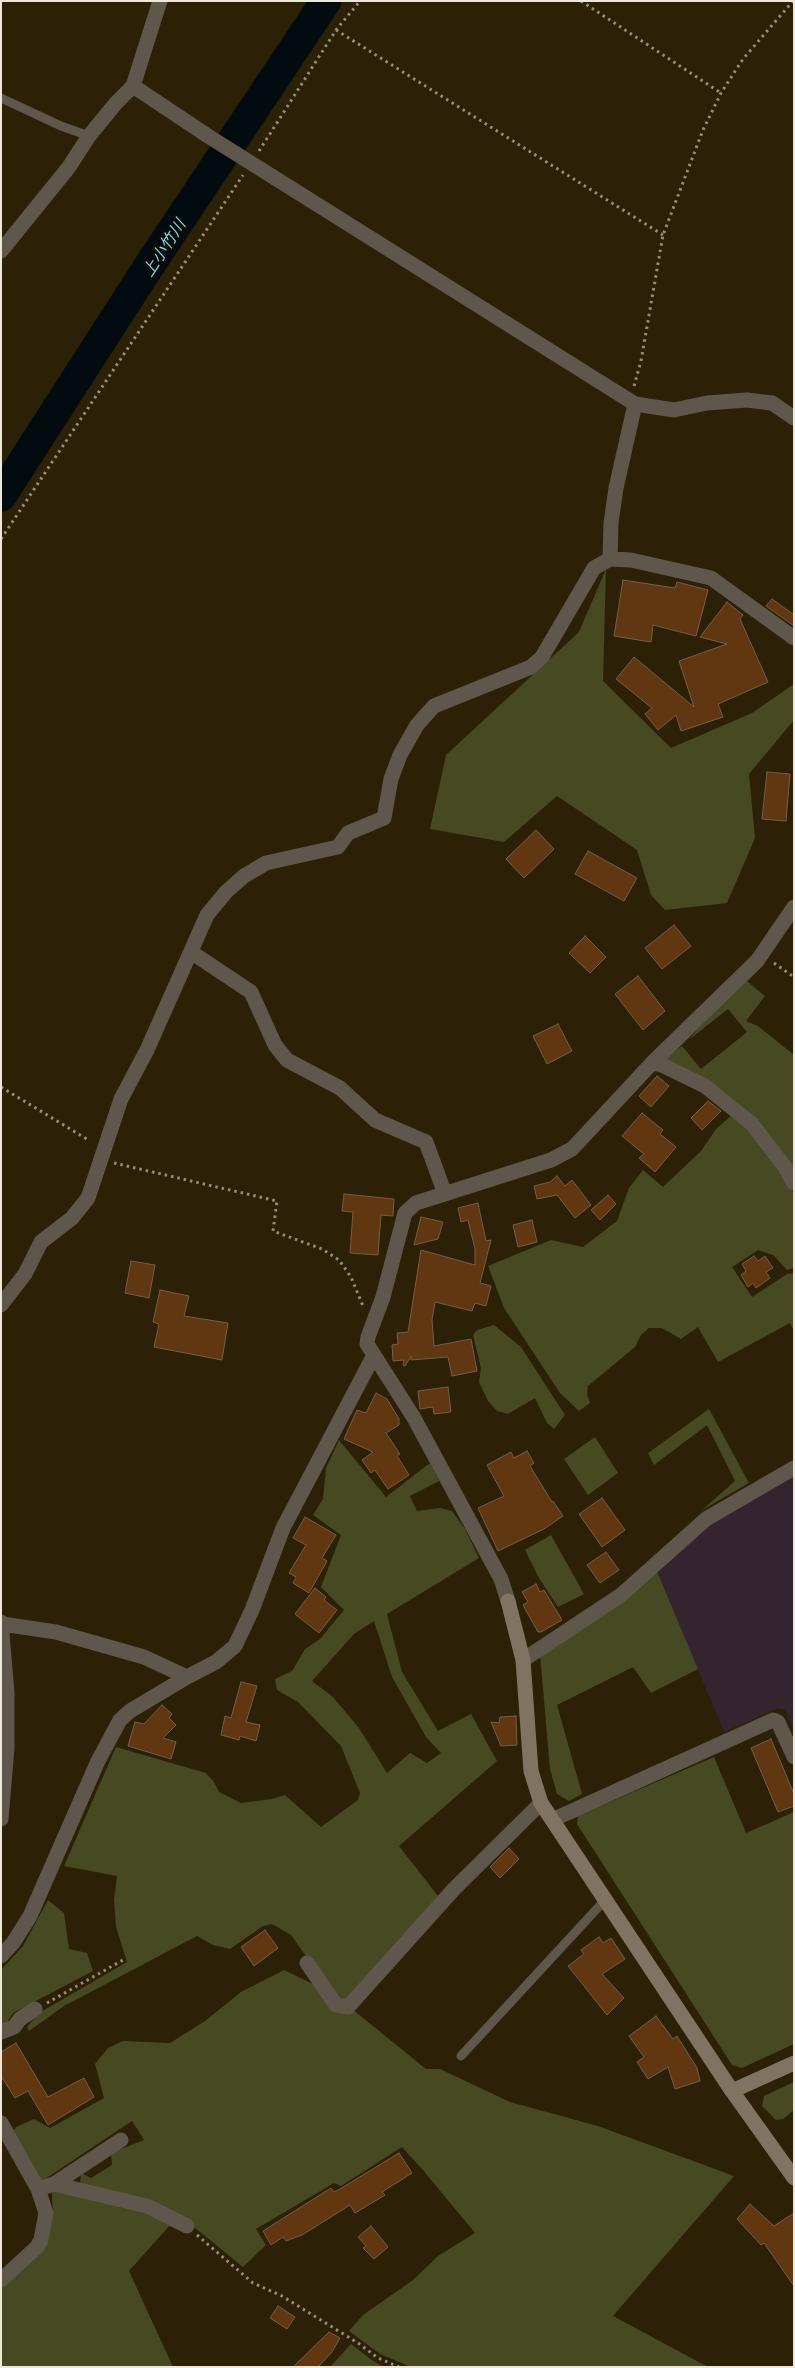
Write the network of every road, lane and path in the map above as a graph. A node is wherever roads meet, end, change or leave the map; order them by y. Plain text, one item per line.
1 (160, 1) edge
2 (360, 1) edge
3 (581, 1) edge
4 (793, 1) edge
5 (336, 30) junction
6 (133, 86) junction
7 (721, 92) junction
8 (1, 98) edge
9 (89, 136) junction
10 (252, 163) junction
11 (663, 236) junction
12 (1, 251) edge
13 (632, 402) junction
14 (794, 418) edge
15 (1, 539) edge
16 (610, 559) junction
17 (794, 638) edge
18 (794, 907) edge
19 (191, 952) junction
20 (762, 955) junction
21 (794, 977) edge
22 (652, 1063) junction
23 (1, 1087) edge
24 (103, 1156) junction
25 (794, 1183) edge
26 (445, 1194) junction
27 (1, 1305) edge
28 (372, 1327) junction
29 (374, 1356) junction
30 (794, 1468) edge
31 (2, 1623) edge
32 (523, 1660) junction
33 (187, 1677) junction
34 (794, 1757) edge
35 (541, 1803) junction
36 (1, 1819) edge
37 (552, 1820) junction
38 (605, 1900) junction
39 (1, 1956) edge
40 (123, 1960) dead end
41 (306, 1963) dead end
42 (35, 2009) joint
43 (1, 2032) edge
44 (461, 2056) dead end
45 (794, 2063) edge
46 (732, 2091) junction
47 (1, 2123) edge
48 (121, 2140) dead end
49 (794, 2178) edge
50 (54, 2184) junction
51 (38, 2189) junction
52 (187, 2226) joint
53 (1, 2280) edge
54 (399, 2367) edge

1 - 6 street
2 - 5 path
3 - 7 path
4 - 7 path
5 - 10 path
5 - 11 path
6 - 9 street
6 - 10 street
7 - 11 path
8 - 9 lane
9 - 12 street
10 - 13 street
10 - 15 path
11 - 13 path
13 - 14 street
13 - 16 street
16 - 17 street
16 - 19 street
18 - 20 street
19 - 24 street
19 - 26 street
20 - 21 path
20 - 22 street
22 - 25 street
22 - 26 street
23 - 24 path
24 - 27 street
24 - 28 path
26 - 28 street
28 - 29 street
29 - 32 street
29 - 33 street
30 - 32 street
31 - 33 street
31 - 36 street
32 - 35 street
33 - 39 street
34 - 37 street
35 - 37 street
35 - 41 street
37 - 38 street
38 - 44 lane
38 - 46 street
40 - 42 path
42 - 43 street
45 - 46 street
46 - 49 street
47 - 51 street
48 - 50 street
50 - 51 street
50 - 52 street
51 - 53 street
52 - 54 path

